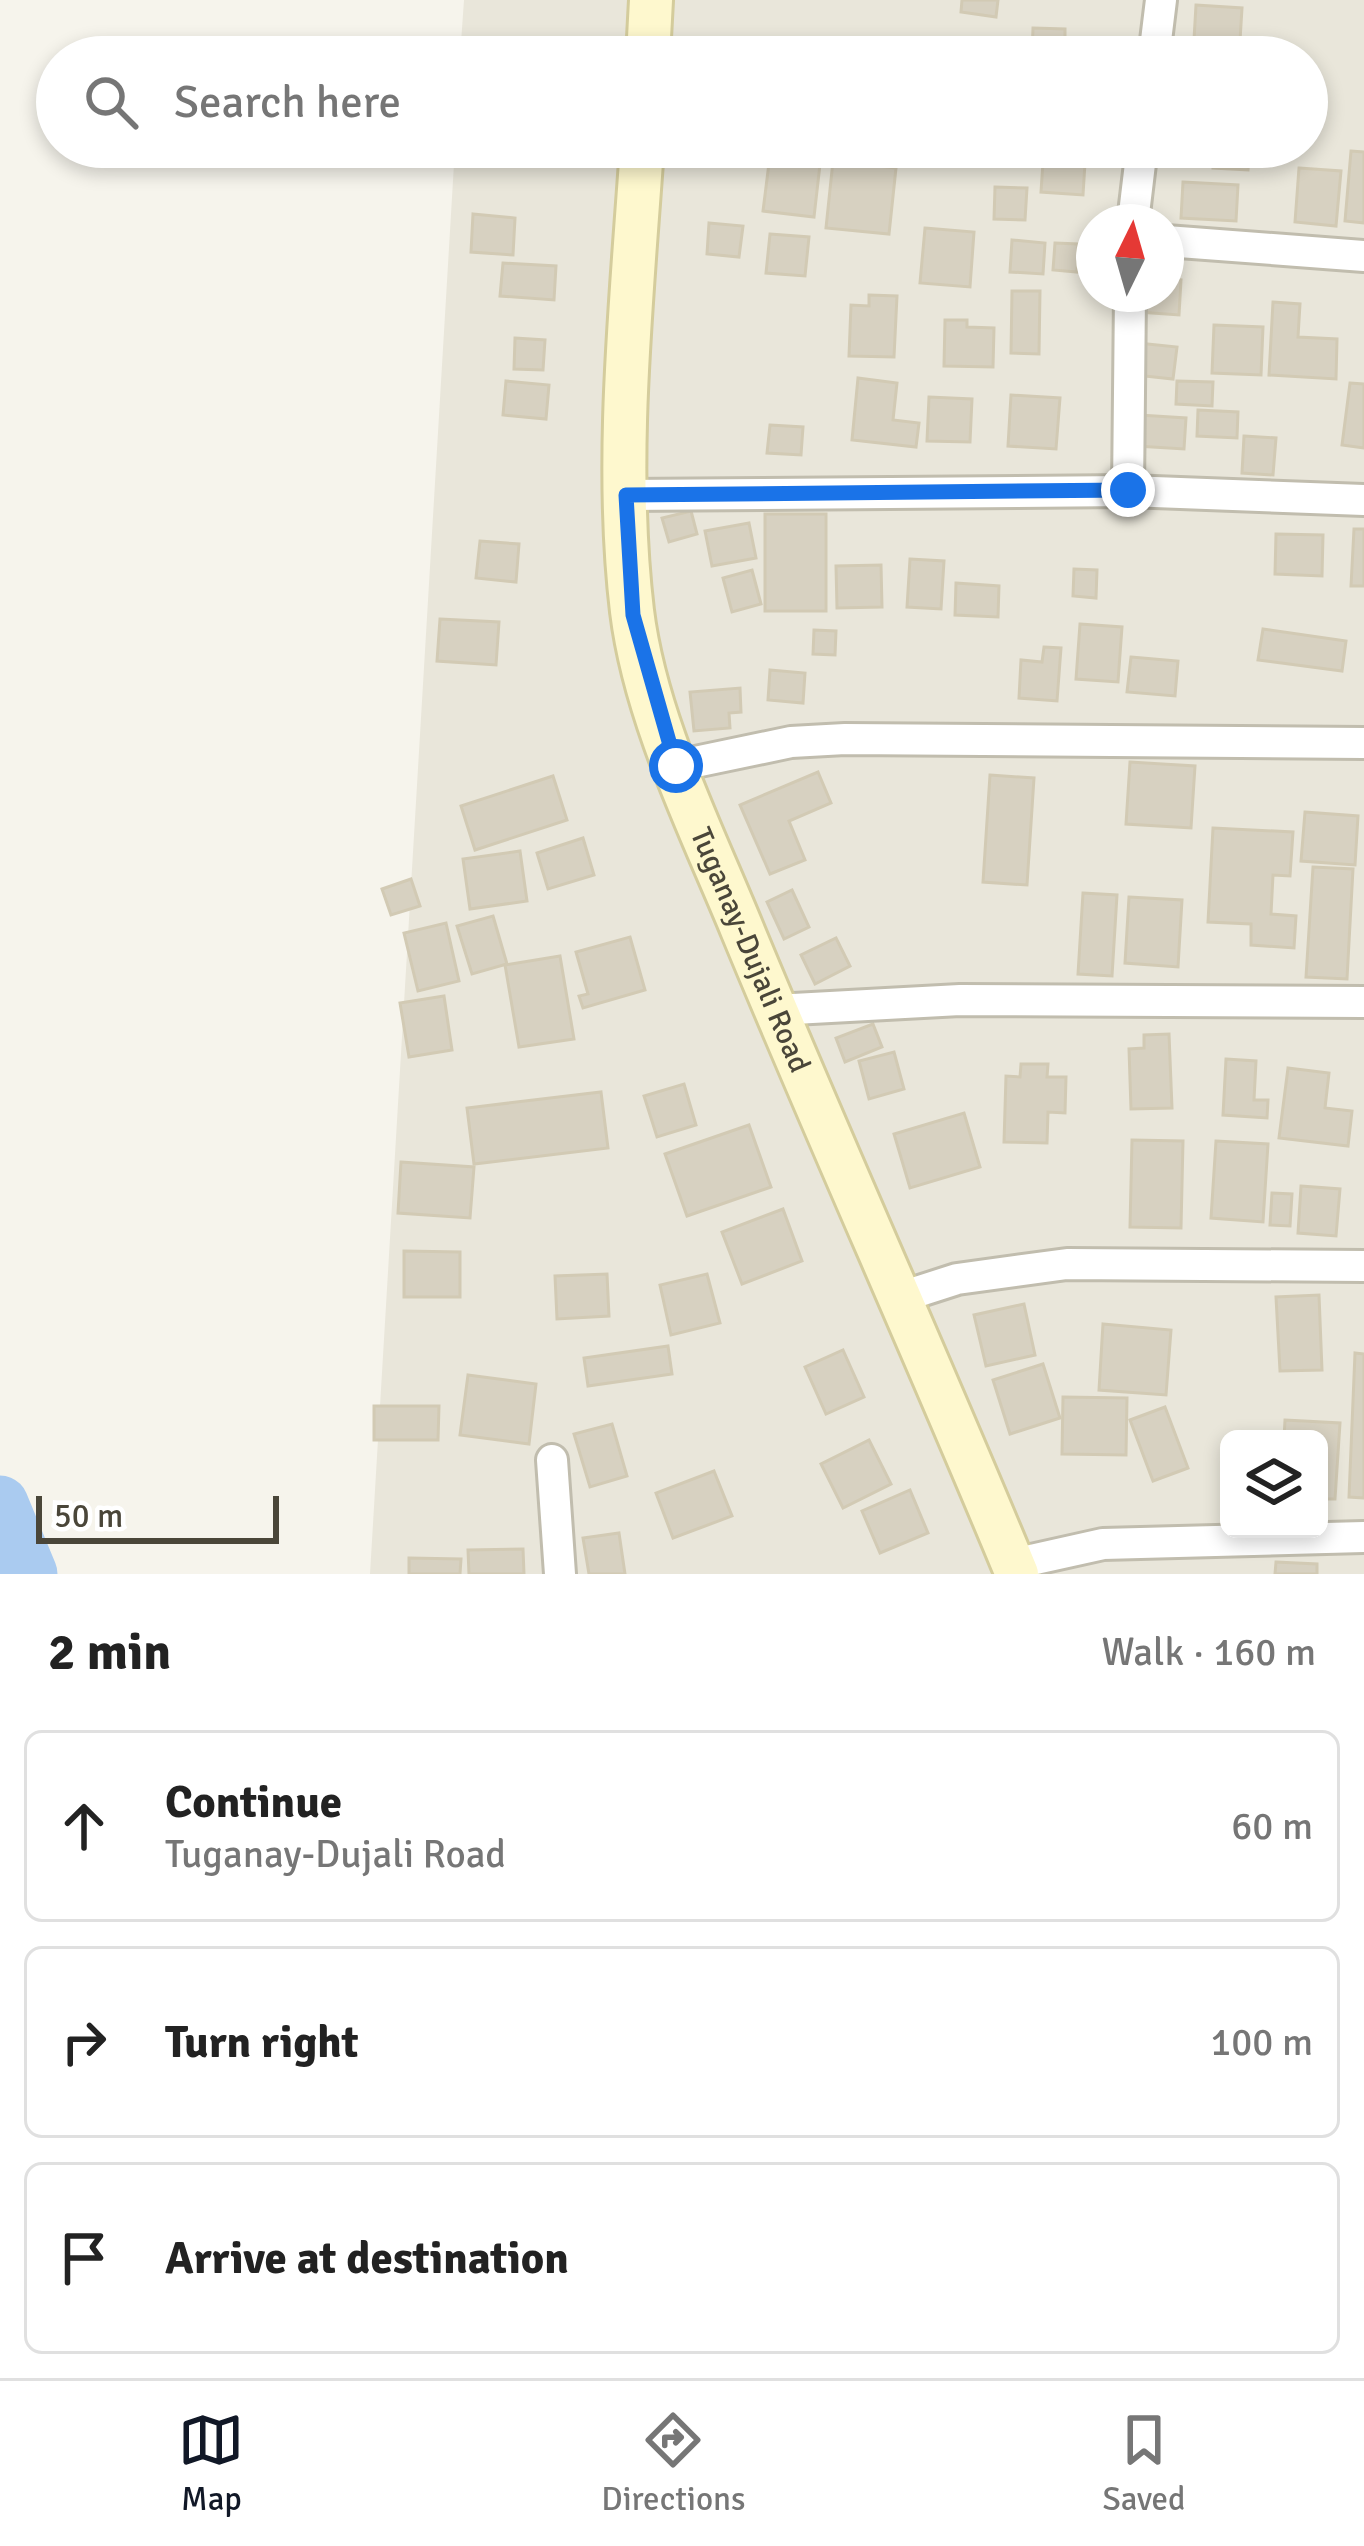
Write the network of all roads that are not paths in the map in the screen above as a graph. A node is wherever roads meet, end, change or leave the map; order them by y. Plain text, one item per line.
1 (651, 0) edge
2 (1161, 0) edge
3 (648, 36) edge
4 (1157, 36) edge
5 (641, 168) edge
6 (1139, 168) edge
7 (1134, 204) edge
8 (1184, 243) edge
9 (1364, 256) edge
10 (1130, 312) edge
11 (1128, 490) junction
12 (626, 495) junction
13 (1364, 500) edge
14 (1364, 743) edge
15 (676, 766) junction
16 (1364, 1003) edge
17 (775, 1010) junction
18 (1364, 1265) edge
19 (898, 1298) junction
20 (552, 1460) dead end
21 (1364, 1537) edge
22 (1015, 1569) edge
23 (560, 1574) edge

1 - 3 main road
2 - 4 street
5 - 12 main road, Tuganay-Dujali Road
6 - 7 street
8 - 9 street
10 - 11 street
11 - 12 street
11 - 13 street
12 - 15 main road, Tuganay-Dujali Road
14 - 15 street
15 - 17 main road, Tuganay-Dujali Road
16 - 17 street
17 - 19 main road, Tuganay-Dujali Road
18 - 19 street
19 - 22 main road, Tuganay-Dujali Road
20 - 23 street
21 - 22 street

